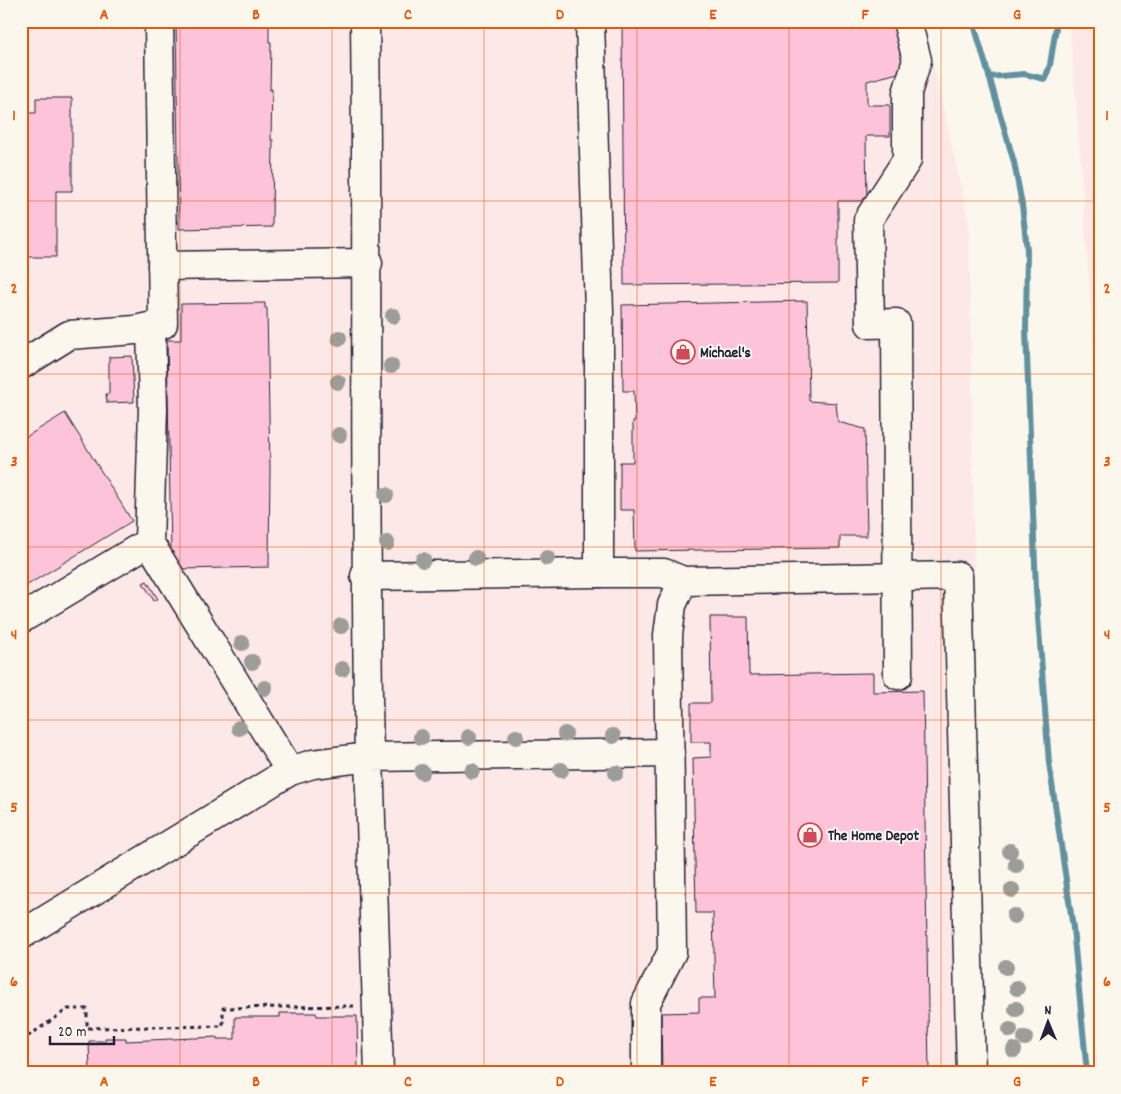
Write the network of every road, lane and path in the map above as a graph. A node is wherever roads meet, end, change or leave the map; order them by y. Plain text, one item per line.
1 (159, 21) edge
2 (365, 21) edge
3 (590, 21) edge
4 (907, 21) edge
5 (368, 263) junction
6 (162, 266) junction
7 (151, 327) junction
8 (21, 365) edge
9 (149, 542) junction
10 (600, 573) junction
11 (365, 576) junction
12 (898, 577) junction
13 (684, 581) junction
14 (21, 619) edge
15 (898, 676) dead end
16 (670, 753) junction
17 (369, 757) junction
18 (290, 771) junction
19 (21, 935) edge
20 (360, 1006) dead end
21 (21, 1041) edge
22 (380, 1073) edge
23 (646, 1073) edge
24 (971, 1073) edge

1 - 6 street
2 - 5 street
3 - 10 street
4 - 12 street
5 - 6 street
5 - 11 street
6 - 7 street
7 - 8 street
7 - 9 street
9 - 14 street
9 - 18 street
10 - 11 street
10 - 13 street
11 - 17 street
12 - 13 street
12 - 15 street
12 - 24 street
13 - 16 street
16 - 17 street
16 - 23 street
17 - 18 street
17 - 22 street
18 - 19 street
20 - 21 path

